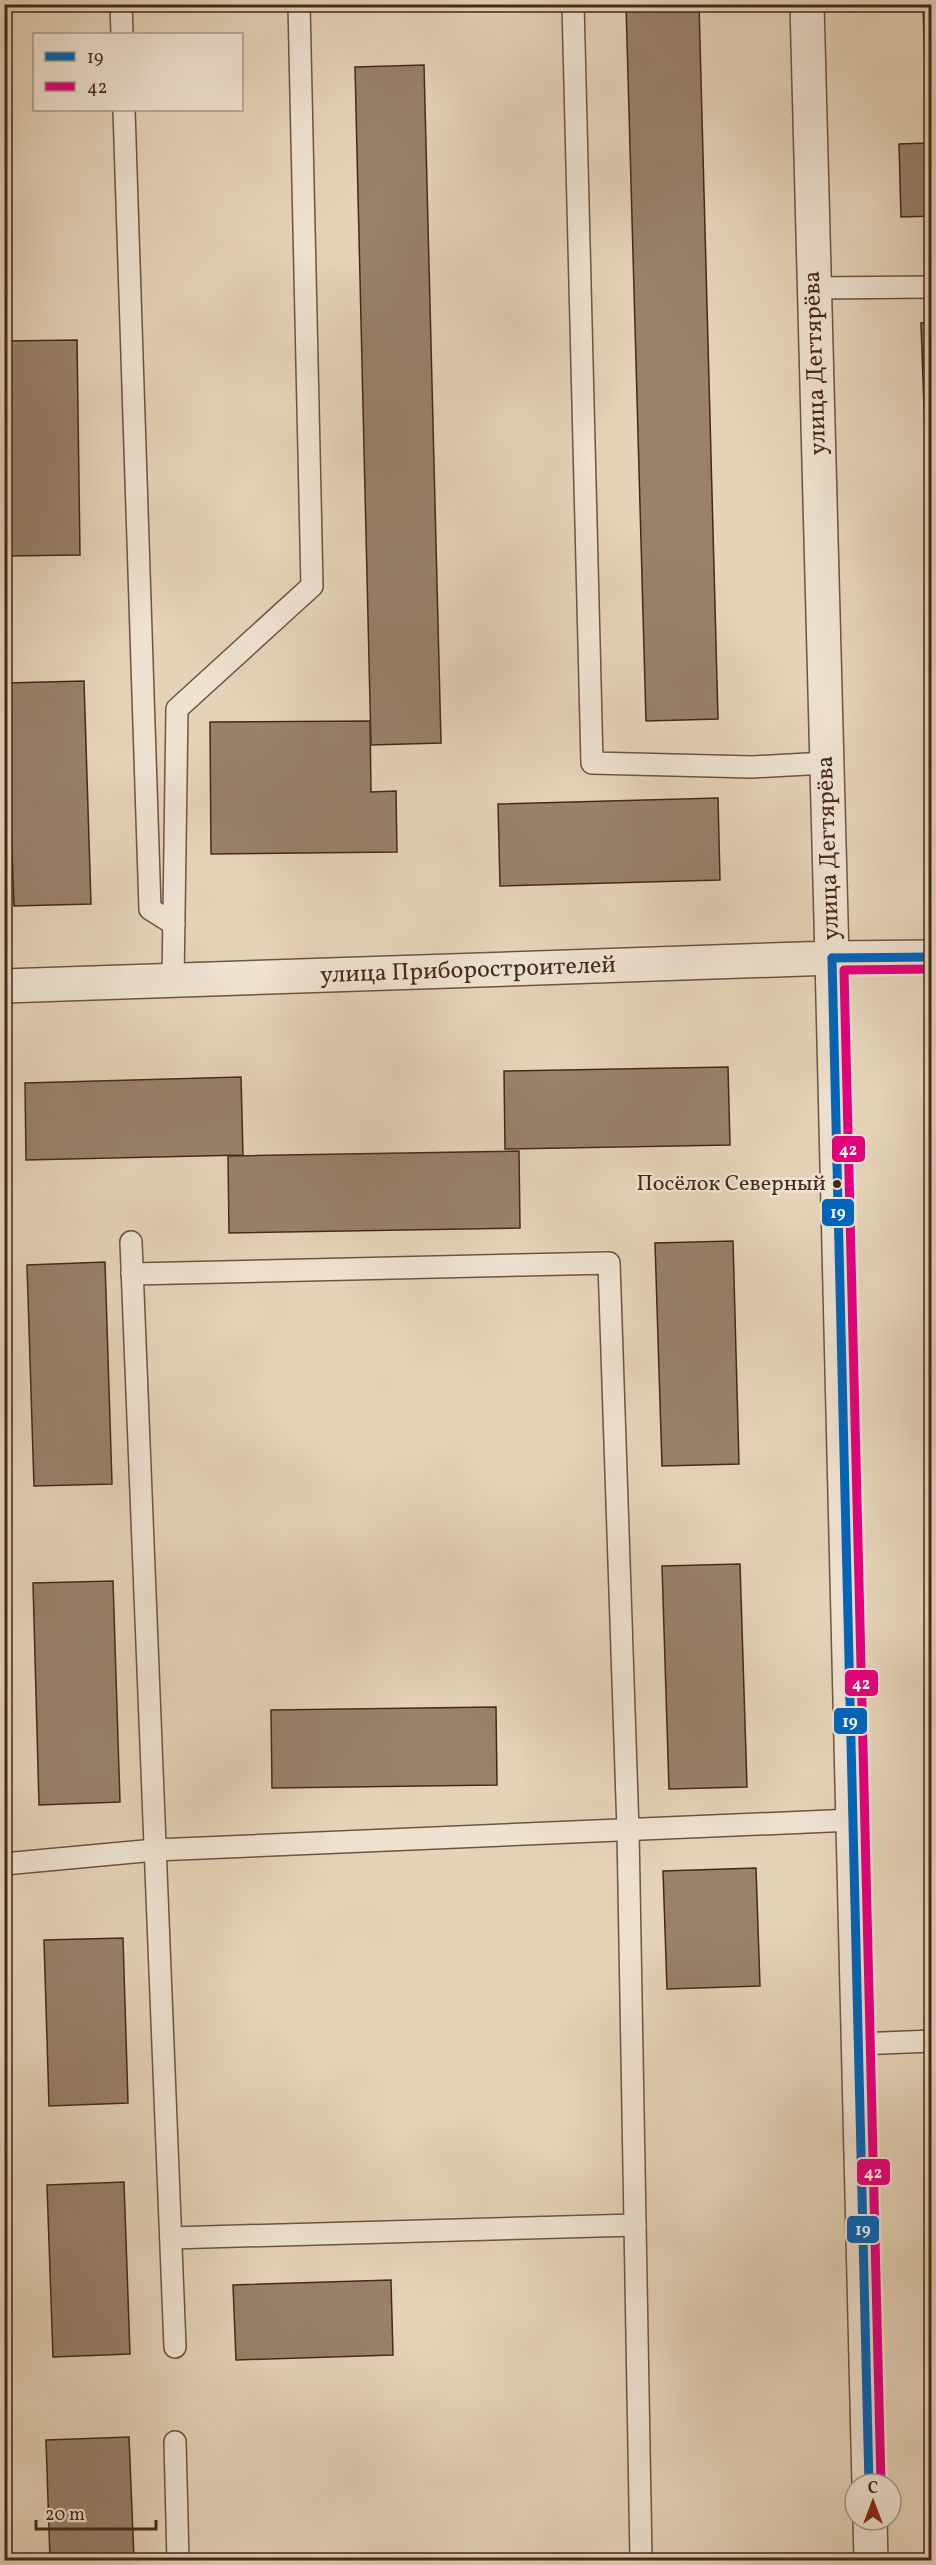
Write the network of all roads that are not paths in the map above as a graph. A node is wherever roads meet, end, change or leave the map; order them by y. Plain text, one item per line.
1 (121, 4) edge
2 (298, 4) edge
3 (573, 4) edge
4 (807, 4) edge
5 (122, 33) edge
6 (124, 111) edge
7 (932, 287) edge
8 (814, 288) junction
9 (826, 763) junction
10 (174, 924) junction
11 (932, 957) edge
12 (832, 958) junction
13 (173, 981) junction
14 (4, 986) edge
15 (131, 1242) dead end
16 (132, 1274) junction
17 (853, 1820) junction
18 (628, 1830) junction
19 (155, 1850) junction
20 (4, 1864) edge
21 (932, 2041) edge
22 (858, 2044) junction
23 (635, 2225) junction
24 (171, 2238) junction
25 (175, 2347) dead end
26 (175, 2442) dead end
27 (869, 2472) edge
28 (870, 2532) edge
29 (178, 2560) edge
30 (641, 2560) edge
31 (871, 2560) edge

1 - 5 lane
2 - 10 lane
3 - 9 lane
4 - 8 street, улица Дегтярёва
6 - 10 lane
7 - 8 lane
8 - 9 street, улица Дегтярёва
9 - 12 street, улица Дегтярёва
10 - 13 lane
11 - 12 street, улица Приборостроителей
12 - 13 street, улица Приборостроителей
12 - 17 street, улица Дегтярёва
13 - 14 street, улица Приборостроителей
15 - 16 lane
16 - 18 lane
16 - 19 lane
17 - 18 lane
17 - 22 street, улица Дегтярёва
18 - 19 lane
18 - 23 lane
19 - 20 lane
19 - 24 lane
21 - 22 lane
22 - 27 street, улица Дегтярёва
23 - 24 lane
23 - 30 lane
24 - 25 lane
26 - 29 lane
28 - 31 street

